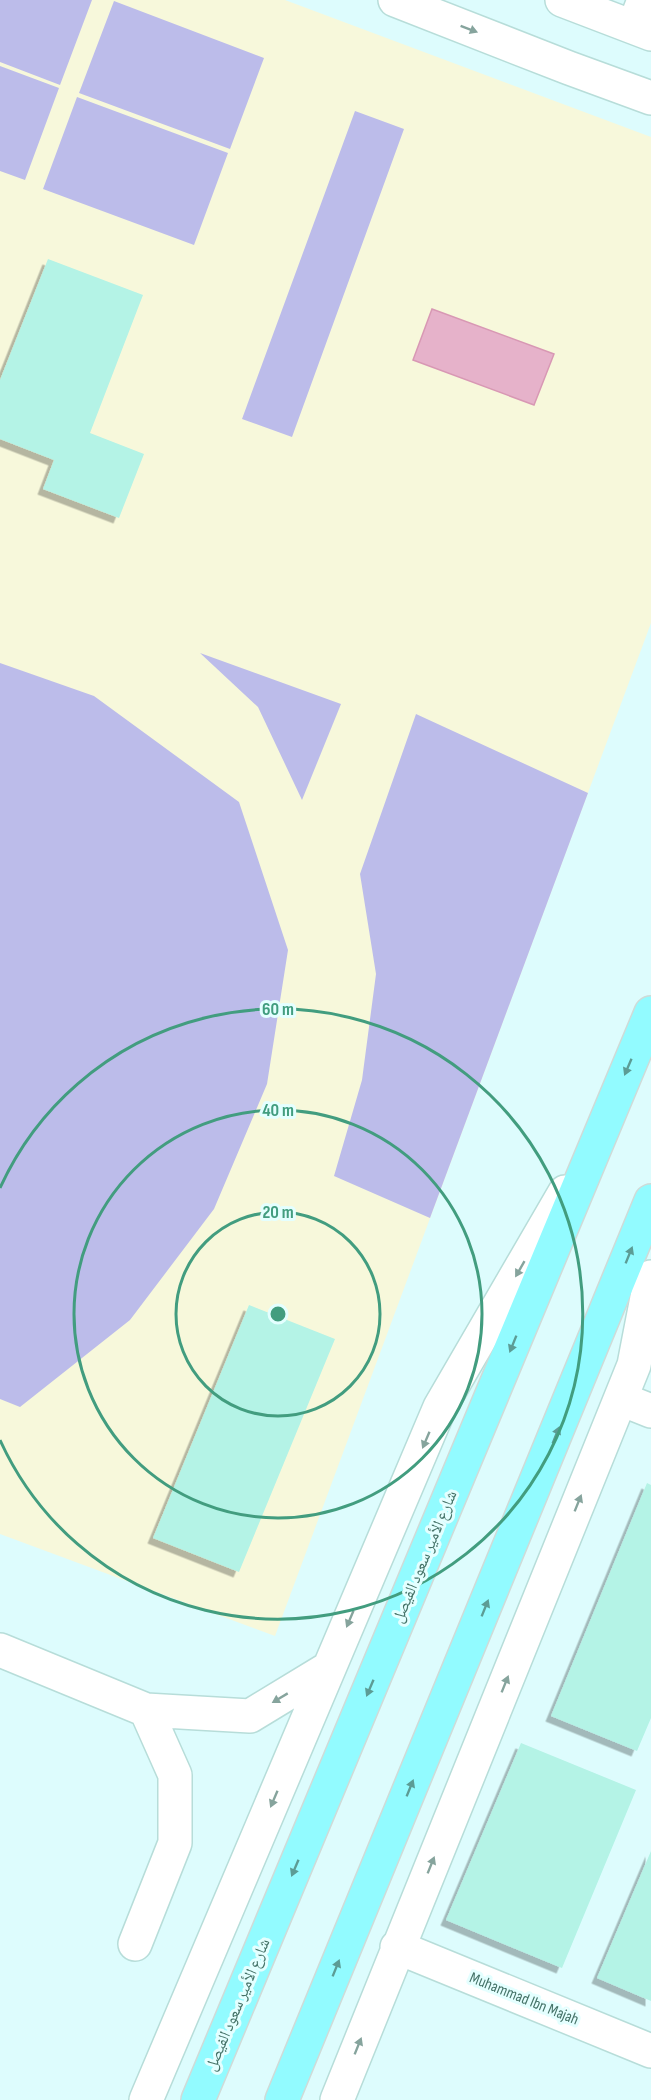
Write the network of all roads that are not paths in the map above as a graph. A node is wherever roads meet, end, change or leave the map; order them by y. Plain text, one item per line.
1 (562, 0) edge
2 (413, 3) edge
3 (643, 20) edge
4 (651, 98) edge
5 (651, 1013) edge
6 (602, 1128) junction
7 (651, 1201) edge
8 (651, 1277) edge
9 (645, 1342) edge
10 (621, 1399) junction
11 (651, 1411) edge
12 (0, 1650) edge
13 (330, 1668) junction
14 (146, 1710) junction
15 (135, 1944) dead end
16 (398, 1947) junction
17 (651, 2051) edge
18 (146, 2100) edge
19 (198, 2100) edge
20 (282, 2100) edge
21 (337, 2100) edge

1 - 3 street
2 -> 4 street
5 -> 6 main road, شارع الأمير سعود الفيصل
6 -> 13 street
6 -> 19 main road, شارع الأمير سعود الفيصل
20 -> 7 main road
8 - 9 street
9 - 10 street
10 - 11 street
16 -> 10 street
12 - 14 street
13 -> 14 street
13 -> 18 street
14 - 15 street
16 - 17 street, Muhammad Ibn Majah
21 -> 16 street

